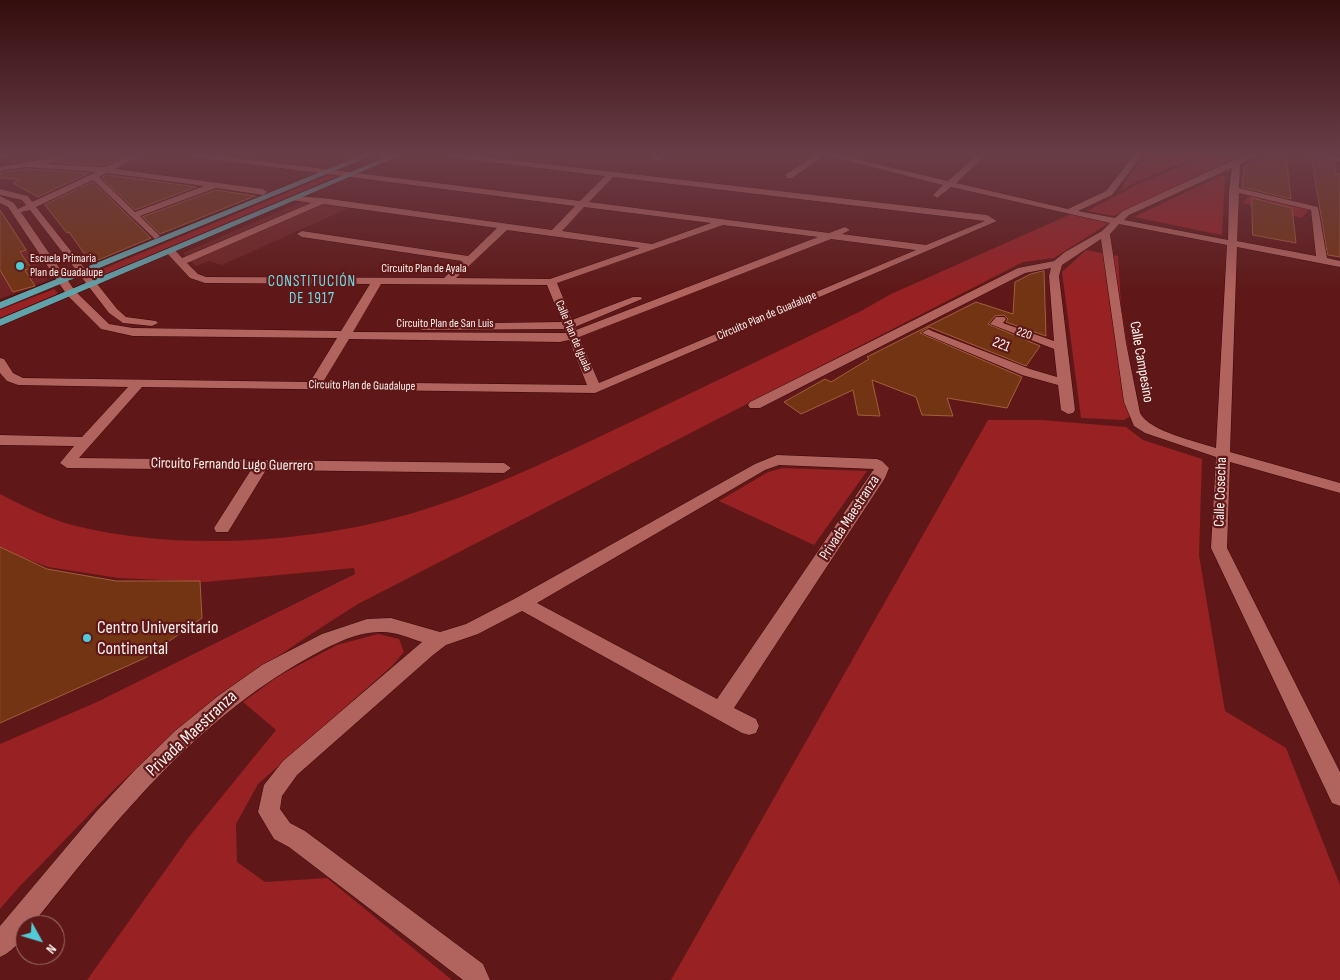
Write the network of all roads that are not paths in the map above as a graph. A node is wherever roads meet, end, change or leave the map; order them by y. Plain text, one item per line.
1 (2, 201) edge
2 (27, 201) edge
3 (42, 201) edge
4 (120, 201) edge
5 (173, 201) edge
6 (257, 201) edge
7 (289, 201) edge
8 (322, 201) edge
9 (329, 201) edge
10 (585, 201) junction
11 (839, 201) edge
12 (1021, 201) edge
13 (1093, 201) edge
14 (1152, 201) edge
15 (1233, 201) edge
16 (1284, 201) edge
17 (31, 206) junction
18 (16, 212) junction
19 (1069, 212) junction
20 (135, 215) junction
21 (739, 217) junction
22 (1118, 221) junction
23 (723, 223) junction
24 (232, 225) junction
25 (505, 226) junction
26 (257, 229) junction
27 (827, 232) junction
28 (555, 233) junction
29 (1105, 233) junction
30 (302, 234) dead end
31 (810, 234) junction
32 (155, 236) dead end
33 (607, 240) junction
34 (942, 242) junction
35 (1232, 243) junction
36 (653, 247) junction
37 (927, 248) junction
38 (170, 251) junction
39 (469, 259) junction
40 (1322, 260) junction
41 (181, 262) junction
42 (610, 262) junction
43 (1056, 264) junction
44 (1340, 264) edge
45 (84, 272) junction
46 (63, 281) junction
47 (377, 282) junction
48 (446, 282) junction
49 (550, 282) junction
50 (93, 284) junction
51 (71, 293) junction
52 (0, 306) edge
53 (113, 311) junction
54 (96, 317) junction
55 (1000, 319) dead end
56 (0, 323) edge
57 (571, 330) junction
58 (346, 332) junction
59 (928, 333) dead end
60 (1060, 346) junction
61 (0, 362) edge
62 (1065, 383) junction
63 (138, 384) junction
64 (314, 386) junction
65 (595, 389) junction
66 (755, 405) dead end
67 (1068, 410) dead end
68 (0, 440) edge
69 (86, 442) junction
70 (1222, 454) junction
71 (262, 465) junction
72 (504, 468) dead end
73 (1340, 488) edge
74 (222, 528) dead end
75 (522, 603) junction
76 (416, 635) junction
77 (440, 640) junction
78 (413, 659) junction
79 (721, 710) junction
80 (749, 726) dead end
81 (1340, 795) edge
82 (0, 944) edge
83 (477, 980) edge

1 - 18 street, Circuito Plan de San Luis
2 - 17 street
3 - 17 street
4 - 20 street
5 - 20 street
6 - 45 main road
7 - 24 main road
8 - 26 street
9 - 25 street, Circuito Plan de Ayala
10 - 21 street, Circuito Plan de San Luis
10 - 23 street, Circuito Plan de San Luis
10 - 28 street
11 - 34 street, Circuito Plan de Guadalupe
12 - 19 street
13 - 19 street
14 - 22 street
15 - 35 street, Calle Cosecha
16 - 40 street
17 - 18 street
17 - 45 street, Circuito Plan de San Luis
18 - 46 street, Circuito Plan de San Luis
19 - 22 street
20 - 32 street
21 - 23 street, Circuito Plan de Ayala
21 - 27 street, Circuito Plan de San Luis
22 - 29 street
22 - 35 street
23 - 31 street, Circuito Plan de San Luis
23 - 36 street, Circuito Plan de Ayala
24 - 26 street
24 - 38 main road
25 - 28 street, Circuito Plan de Ayala
25 - 39 street
26 - 41 street
27 - 31 street, Circuito Plan de San Luis
27 - 34 street, Circuito Plan de San Luis
27 - 37 street, Circuito Plan de San Luis
27 - 57 street, Circuito Plan de San Luis
28 - 33 street, Circuito Plan de Ayala
29 - 43 street
29 - 70 street, Calle Campesino
30 - 39 street
31 - 57 street, Circuito Plan de San Luis
33 - 36 street, Circuito Plan de Ayala
33 - 42 street
34 - 37 street, Circuito Plan de Guadalupe
35 - 40 street
35 - 70 street, Calle Cosecha
36 - 42 street, Circuito Plan de Ayala
37 - 65 street, Circuito Plan de Guadalupe
38 - 41 street, Circuito Plan de Ayala
38 - 50 main road
39 - 48 street
40 - 44 street
41 - 47 street, Circuito Plan de Ayala
42 - 49 street, Circuito Plan de Ayala
43 - 60 street
43 - 66 street
45 - 46 main road
45 - 50 street, Circuito Plan de San Luis
46 - 51 street, Circuito Plan de San Luis
46 - 52 main road
47 - 48 street, Circuito Plan de Ayala
47 - 58 street
48 - 49 street, Circuito Plan de Ayala
49 - 57 street, Calle Plan de Iguala
50 - 51 main road
50 - 53 street, Circuito Plan de San Luis
51 - 54 street, Circuito Plan de San Luis
51 - 56 main road
53 - 54 street
53 - 58 street, Circuito Plan de San Luis
54 - 58 street, Circuito Plan de San Luis
55 - 60 street, 220
57 - 58 street, Circuito Plan de San Luis
57 - 65 street, Calle Plan de Iguala
58 - 64 street
59 - 62 street, 221
60 - 62 street
61 - 63 street, Circuito Plan de Guadalupe
62 - 67 street
63 - 64 street, Circuito Plan de Guadalupe
63 - 69 street, Circuito Fernando Lugo Guerrero
64 - 65 street, Circuito Plan de Guadalupe
68 - 69 street
69 - 71 street, Circuito Fernando Lugo Guerrero
70 - 73 street, Calle Campesino
70 - 81 street, Calle Cosecha
71 - 72 street, Circuito Fernando Lugo Guerrero
71 - 74 street
75 - 77 street, Privada Maestranza
75 - 79 street
75 - 79 street, Privada Maestranza
76 - 77 street, Privada Maestranza
76 - 78 street
76 - 82 street, Privada Maestranza
77 - 78 street, Privada Maestranza
78 - 83 street, Privada Maestranza
79 - 80 street

